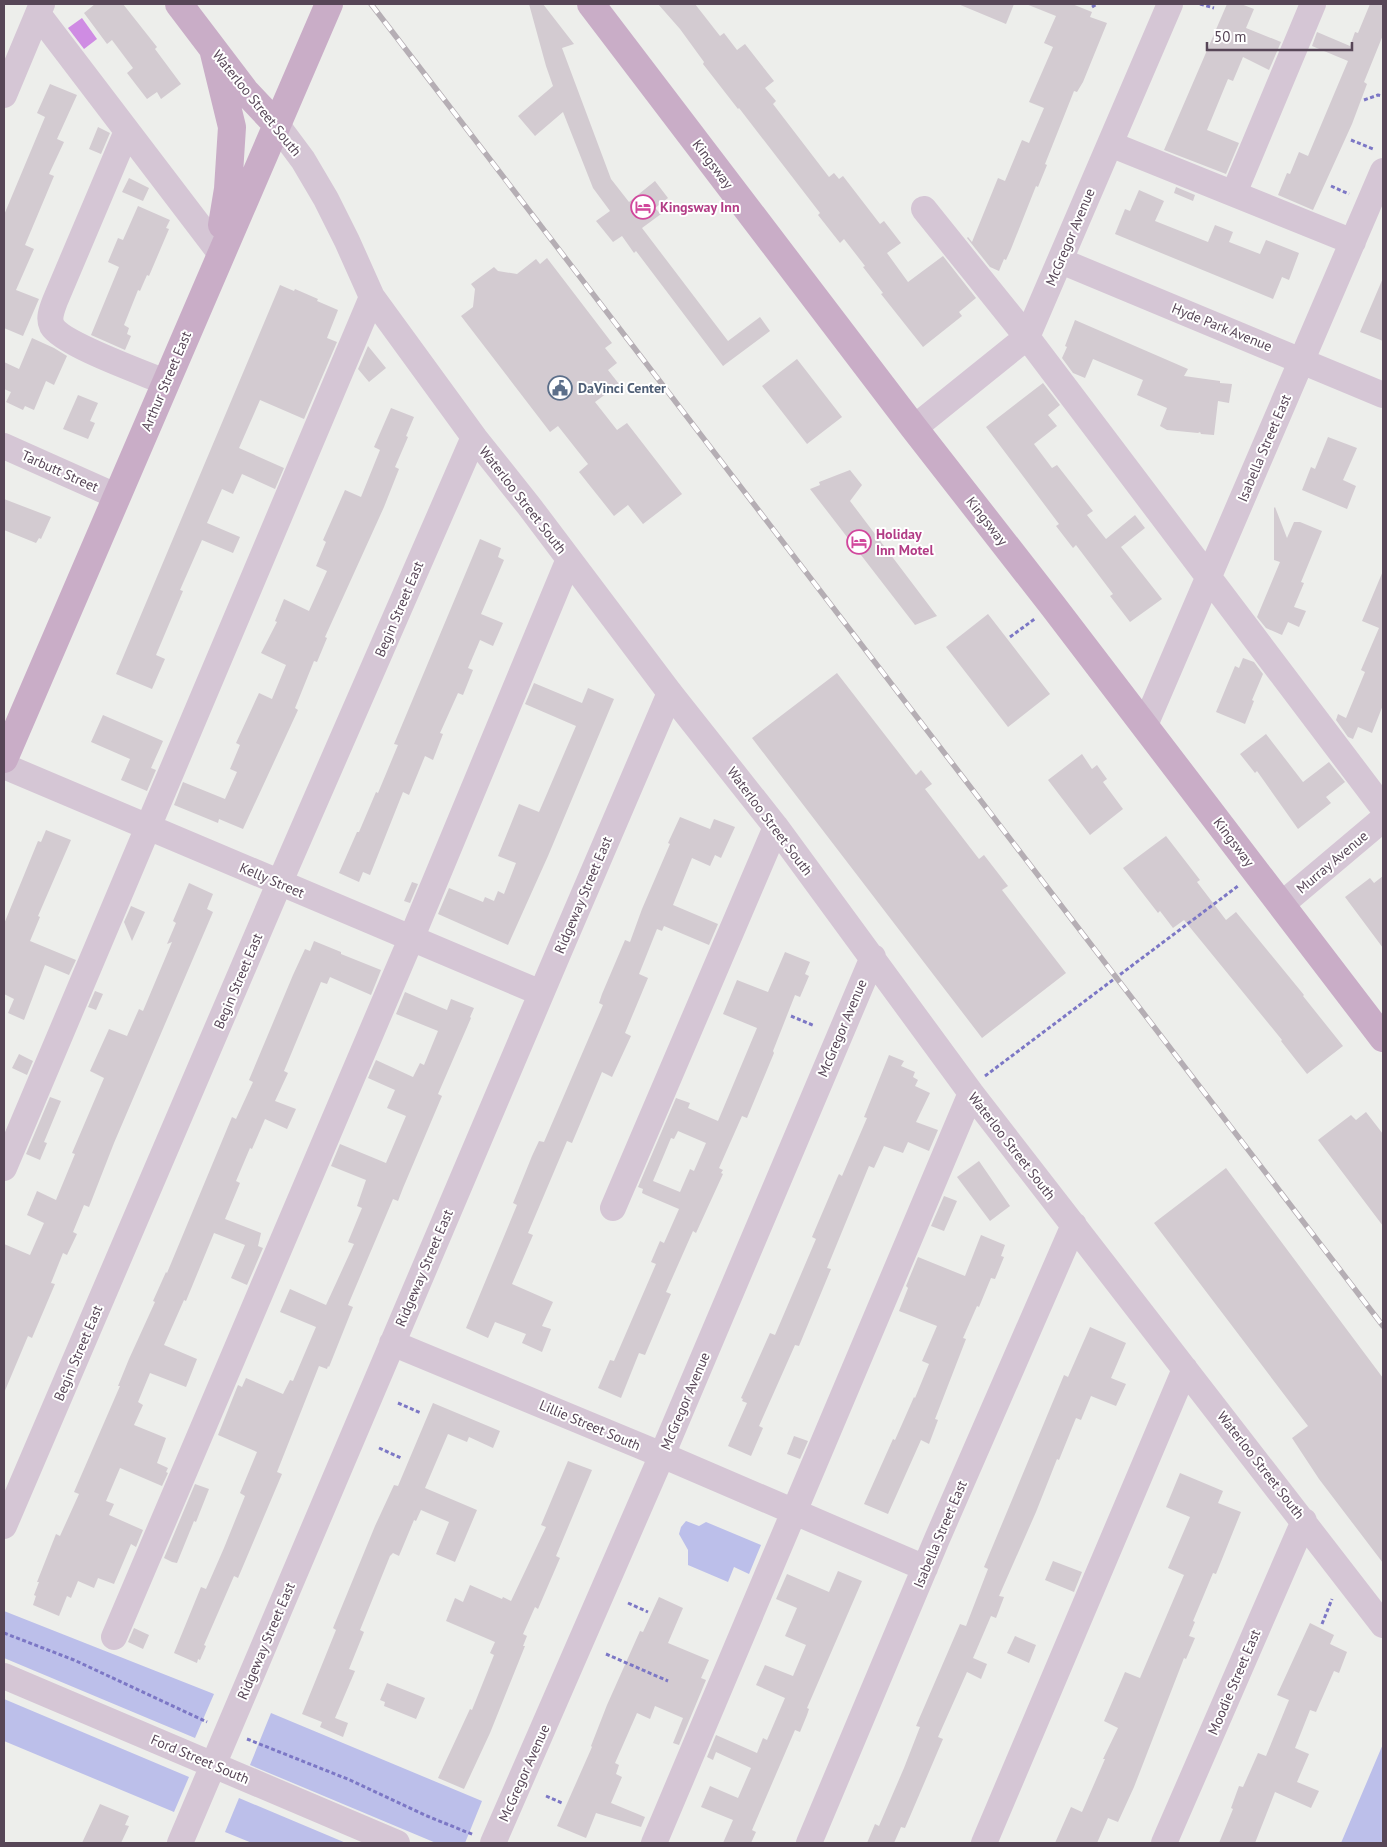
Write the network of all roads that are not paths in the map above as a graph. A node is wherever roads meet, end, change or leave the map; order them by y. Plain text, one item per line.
1 (179, 4) edge
2 (329, 4) edge
3 (591, 4) edge
4 (1170, 4) edge
5 (1313, 4) edge
6 (40, 9) edge
7 (214, 49) junction
8 (4, 95) edge
9 (277, 125) junction
10 (127, 130) junction
11 (1110, 144) junction
12 (1378, 160) edge
13 (1234, 193) junction
14 (924, 209) dead end
15 (1353, 242) junction
16 (217, 248) junction
17 (1061, 261) junction
18 (212, 275) junction
19 (372, 297) junction
20 (1027, 337) junction
21 (1303, 360) junction
22 (165, 382) junction
23 (1383, 395) edge
24 (914, 428) junction
25 (474, 437) junction
26 (4, 446) edge
27 (116, 496) junction
28 (569, 559) junction
29 (1209, 577) junction
30 (670, 693) junction
31 (1145, 725) junction
32 (4, 759) edge
33 (4, 766) edge
34 (1383, 808) edge
35 (1383, 820) edge
36 (148, 827) junction
37 (776, 827) junction
38 (279, 884) junction
39 (1281, 905) junction
40 (411, 939) junction
41 (873, 957) junction
42 (541, 993) junction
43 (1383, 1038) edge
44 (970, 1091) junction
45 (4, 1168) edge
46 (614, 1208) dead end
47 (1074, 1226) junction
48 (392, 1343) junction
49 (1185, 1369) junction
50 (662, 1455) junction
51 (793, 1512) junction
52 (1304, 1521) junction
53 (4, 1526) edge
54 (925, 1568) junction
55 (1383, 1625) edge
56 (114, 1637) dead end
57 (4, 1676) edge
58 (213, 1764) junction
59 (180, 1843) edge
60 (396, 1843) edge
61 (493, 1843) edge
62 (654, 1843) edge
63 (809, 1843) edge
64 (984, 1843) edge
65 (1164, 1843) edge

1 - 7 main road, Waterloo Street South
2 - 9 main road, Arthur Street East
3 - 24 main road, Kingsway
4 - 11 street, McGregor Avenue
5 - 13 street
6 - 8 street
6 - 10 street
7 - 9 main road, Waterloo Street South
7 - 16 main road
9 - 18 main road, Arthur Street East
9 - 19 street, Waterloo Street South
10 - 16 street
10 - 22 street
11 - 13 street
11 - 17 street, McGregor Avenue
12 - 15 street, Isabella Street East
13 - 15 street
14 - 20 street
15 - 21 street, Isabella Street East
16 - 18 main road
17 - 20 street, McGregor Avenue
17 - 21 street, Hyde Park Avenue
18 - 22 main road, Arthur Street East
19 - 25 street, Waterloo Street South
19 - 36 street
20 - 24 street, McGregor Avenue
20 - 29 street
21 - 23 street, Hyde Park Avenue
21 - 29 street, Isabella Street East
22 - 27 main road, Arthur Street East
24 - 31 main road, Kingsway
25 - 28 street, Waterloo Street South
25 - 38 street, Begin Street East
26 - 27 street, Tarbutt Street
27 - 32 main road, Arthur Street East
28 - 30 street, Waterloo Street South
28 - 40 street
29 - 31 street, Isabella Street East
29 - 34 street
30 - 37 street, Waterloo Street South
30 - 42 street, Ridgeway Street East
31 - 39 main road, Kingsway
33 - 36 street, Kelly Street
35 - 39 street, Murray Avenue
36 - 38 street, Kelly Street
36 - 45 street
37 - 41 street, Waterloo Street South
37 - 46 street
38 - 40 street, Kelly Street
38 - 53 street, Begin Street East
39 - 43 main road, Kingsway
40 - 42 street, Kelly Street
40 - 56 street
41 - 44 street, Waterloo Street South
41 - 50 street, McGregor Avenue
42 - 48 street, Ridgeway Street East
44 - 47 street, Waterloo Street South
44 - 51 street
47 - 49 street, Waterloo Street South
47 - 54 street, Isabella Street East
48 - 50 street, Lillie Street South
48 - 58 street, Ridgeway Street East
49 - 52 street, Waterloo Street South
49 - 64 street
50 - 51 street, Lillie Street South
50 - 61 street, McGregor Avenue
51 - 54 street, Lillie Street South
51 - 62 street
52 - 55 street, Waterloo Street South
52 - 65 street, Moodie Street East
54 - 63 street, Isabella Street East
57 - 58 street, Ford Street South
58 - 59 street, Ridgeway Street East
58 - 60 street, Ford Street South

